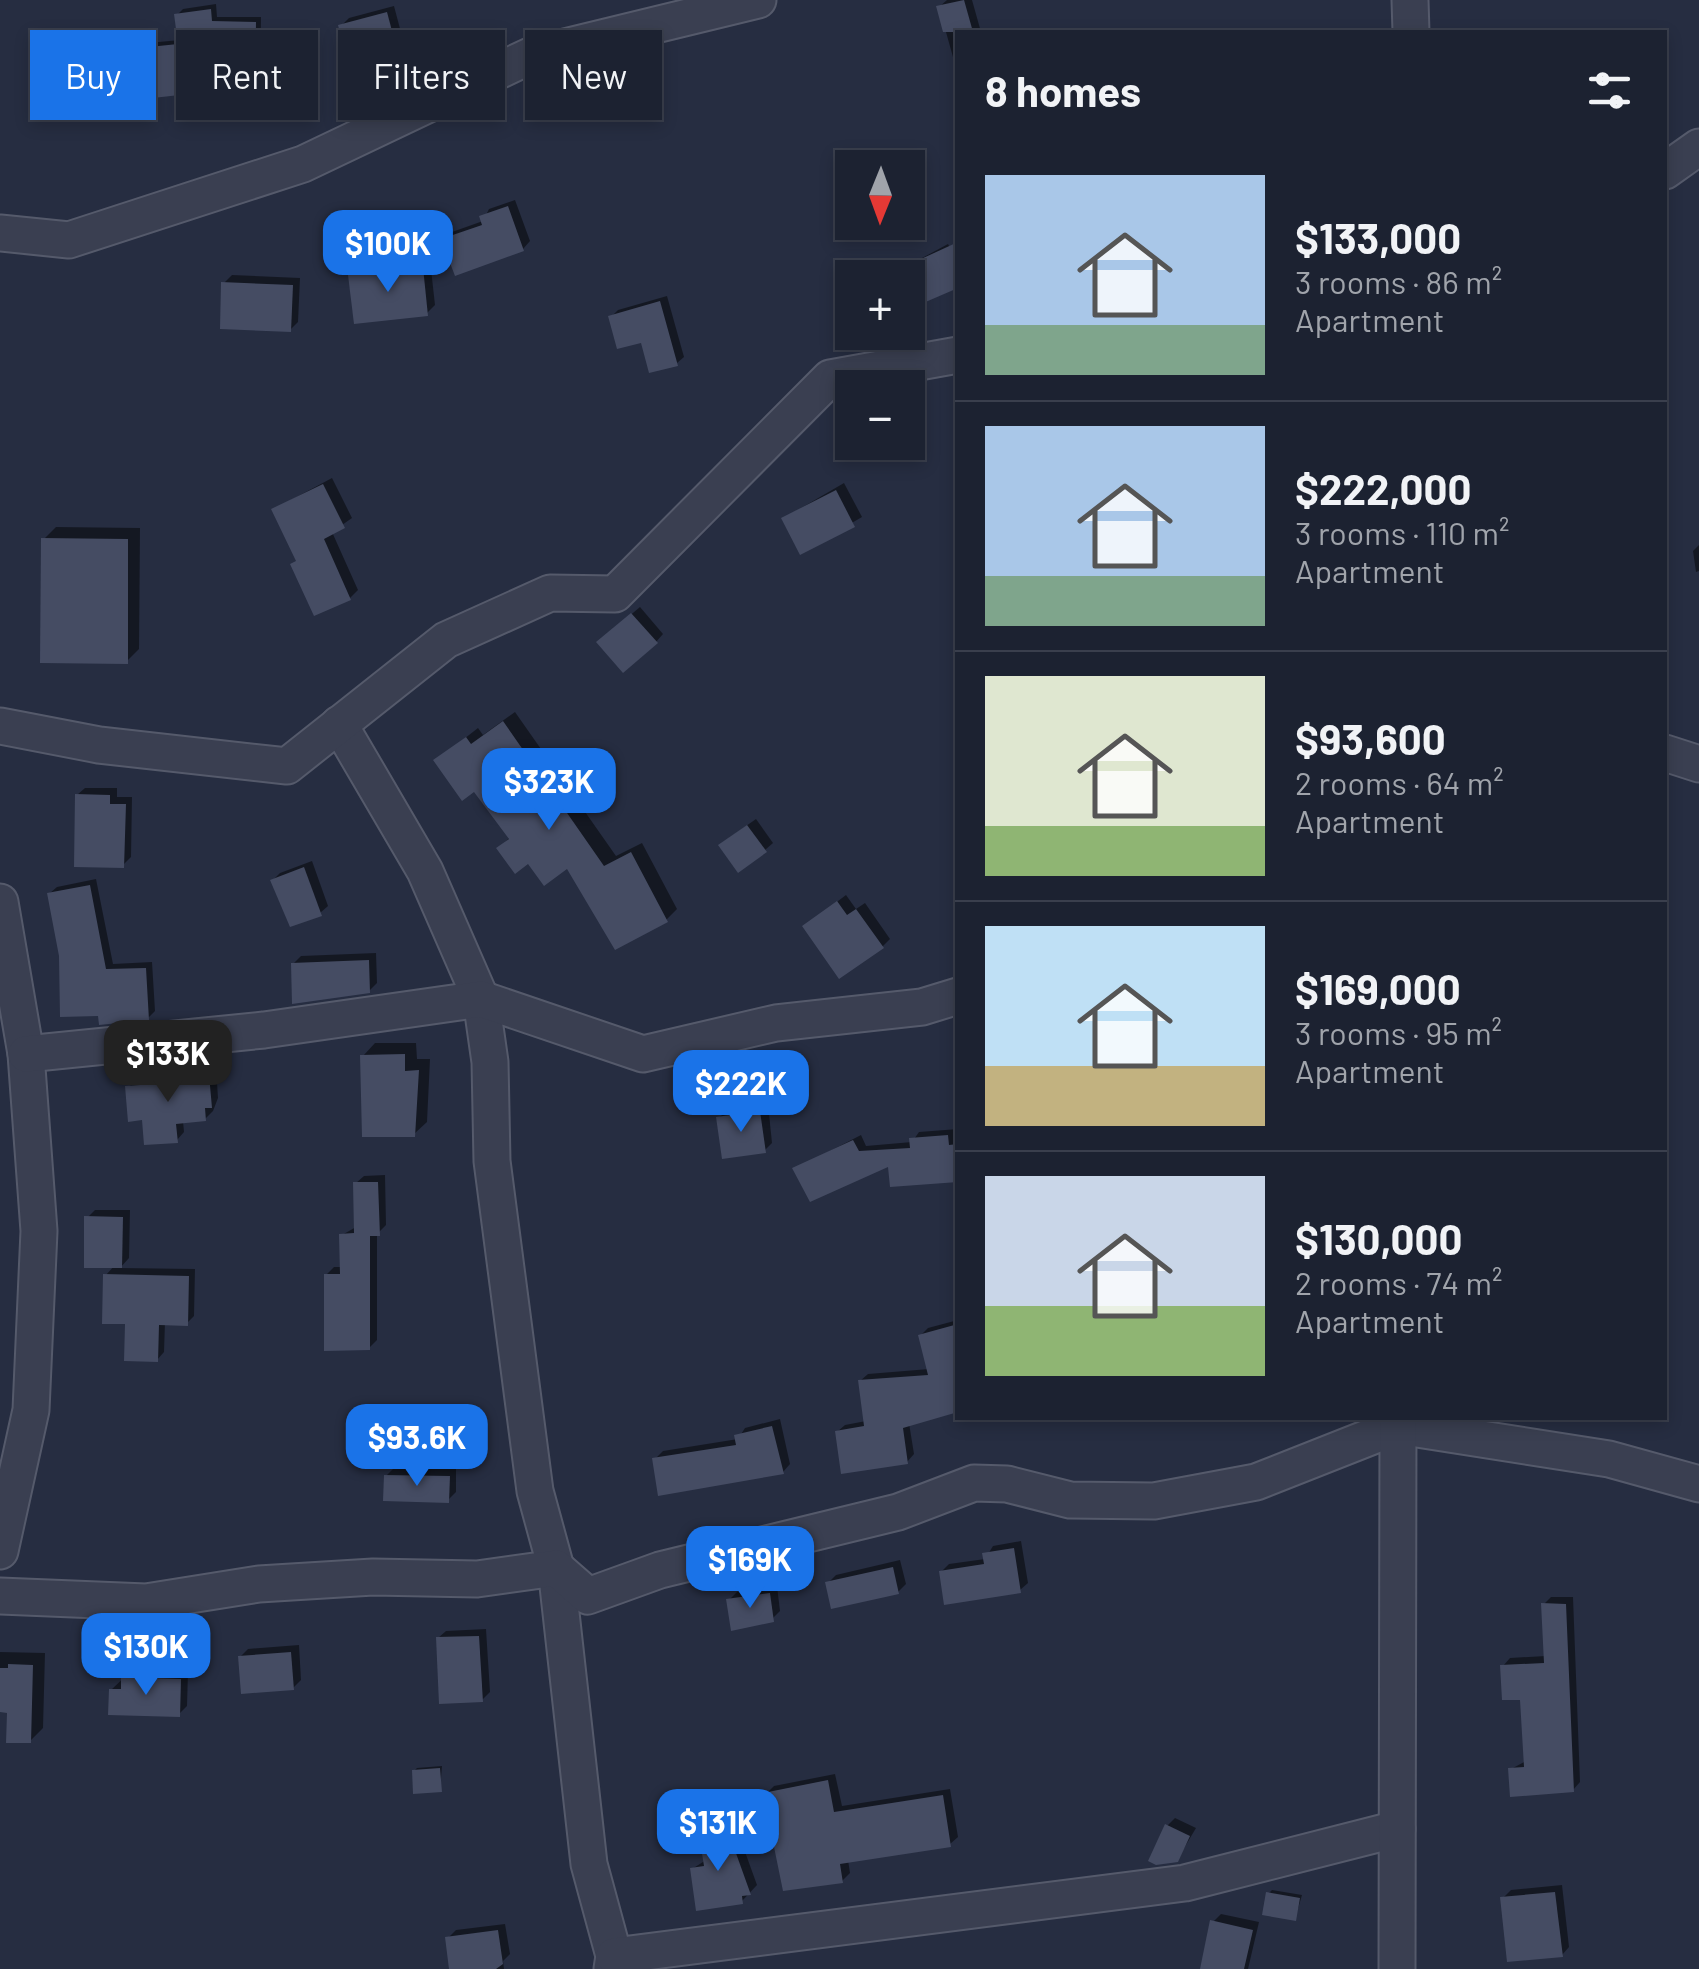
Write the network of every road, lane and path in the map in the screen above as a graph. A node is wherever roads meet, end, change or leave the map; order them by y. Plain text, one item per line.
1 (758, 0) edge
2 (1410, 0) edge
3 (1411, 30) edge
4 (1699, 147) edge
5 (1667, 170) edge
6 (0, 233) edge
7 (955, 356) edge
8 (340, 724) junction
9 (0, 726) edge
10 (1667, 754) edge
11 (1699, 764) edge
12 (0, 902) edge
13 (955, 997) edge
14 (480, 999) junction
15 (26, 1054) junction
16 (1398, 1422) edge
17 (1699, 1484) edge
18 (0, 1551) edge
19 (556, 1568) junction
20 (0, 1596) edge
21 (1397, 1829) junction
22 (613, 1962) edge
23 (1397, 1969) edge

1 - 6 street
2 - 3 street
4 - 5 street
7 - 8 street
8 - 9 street
8 - 14 street
10 - 11 street
12 - 15 street
13 - 14 street
14 - 15 street
14 - 19 street
15 - 18 street
16 - 17 street
16 - 19 street
16 - 21 street
19 - 20 street
19 - 22 street
21 - 22 street
21 - 23 street

